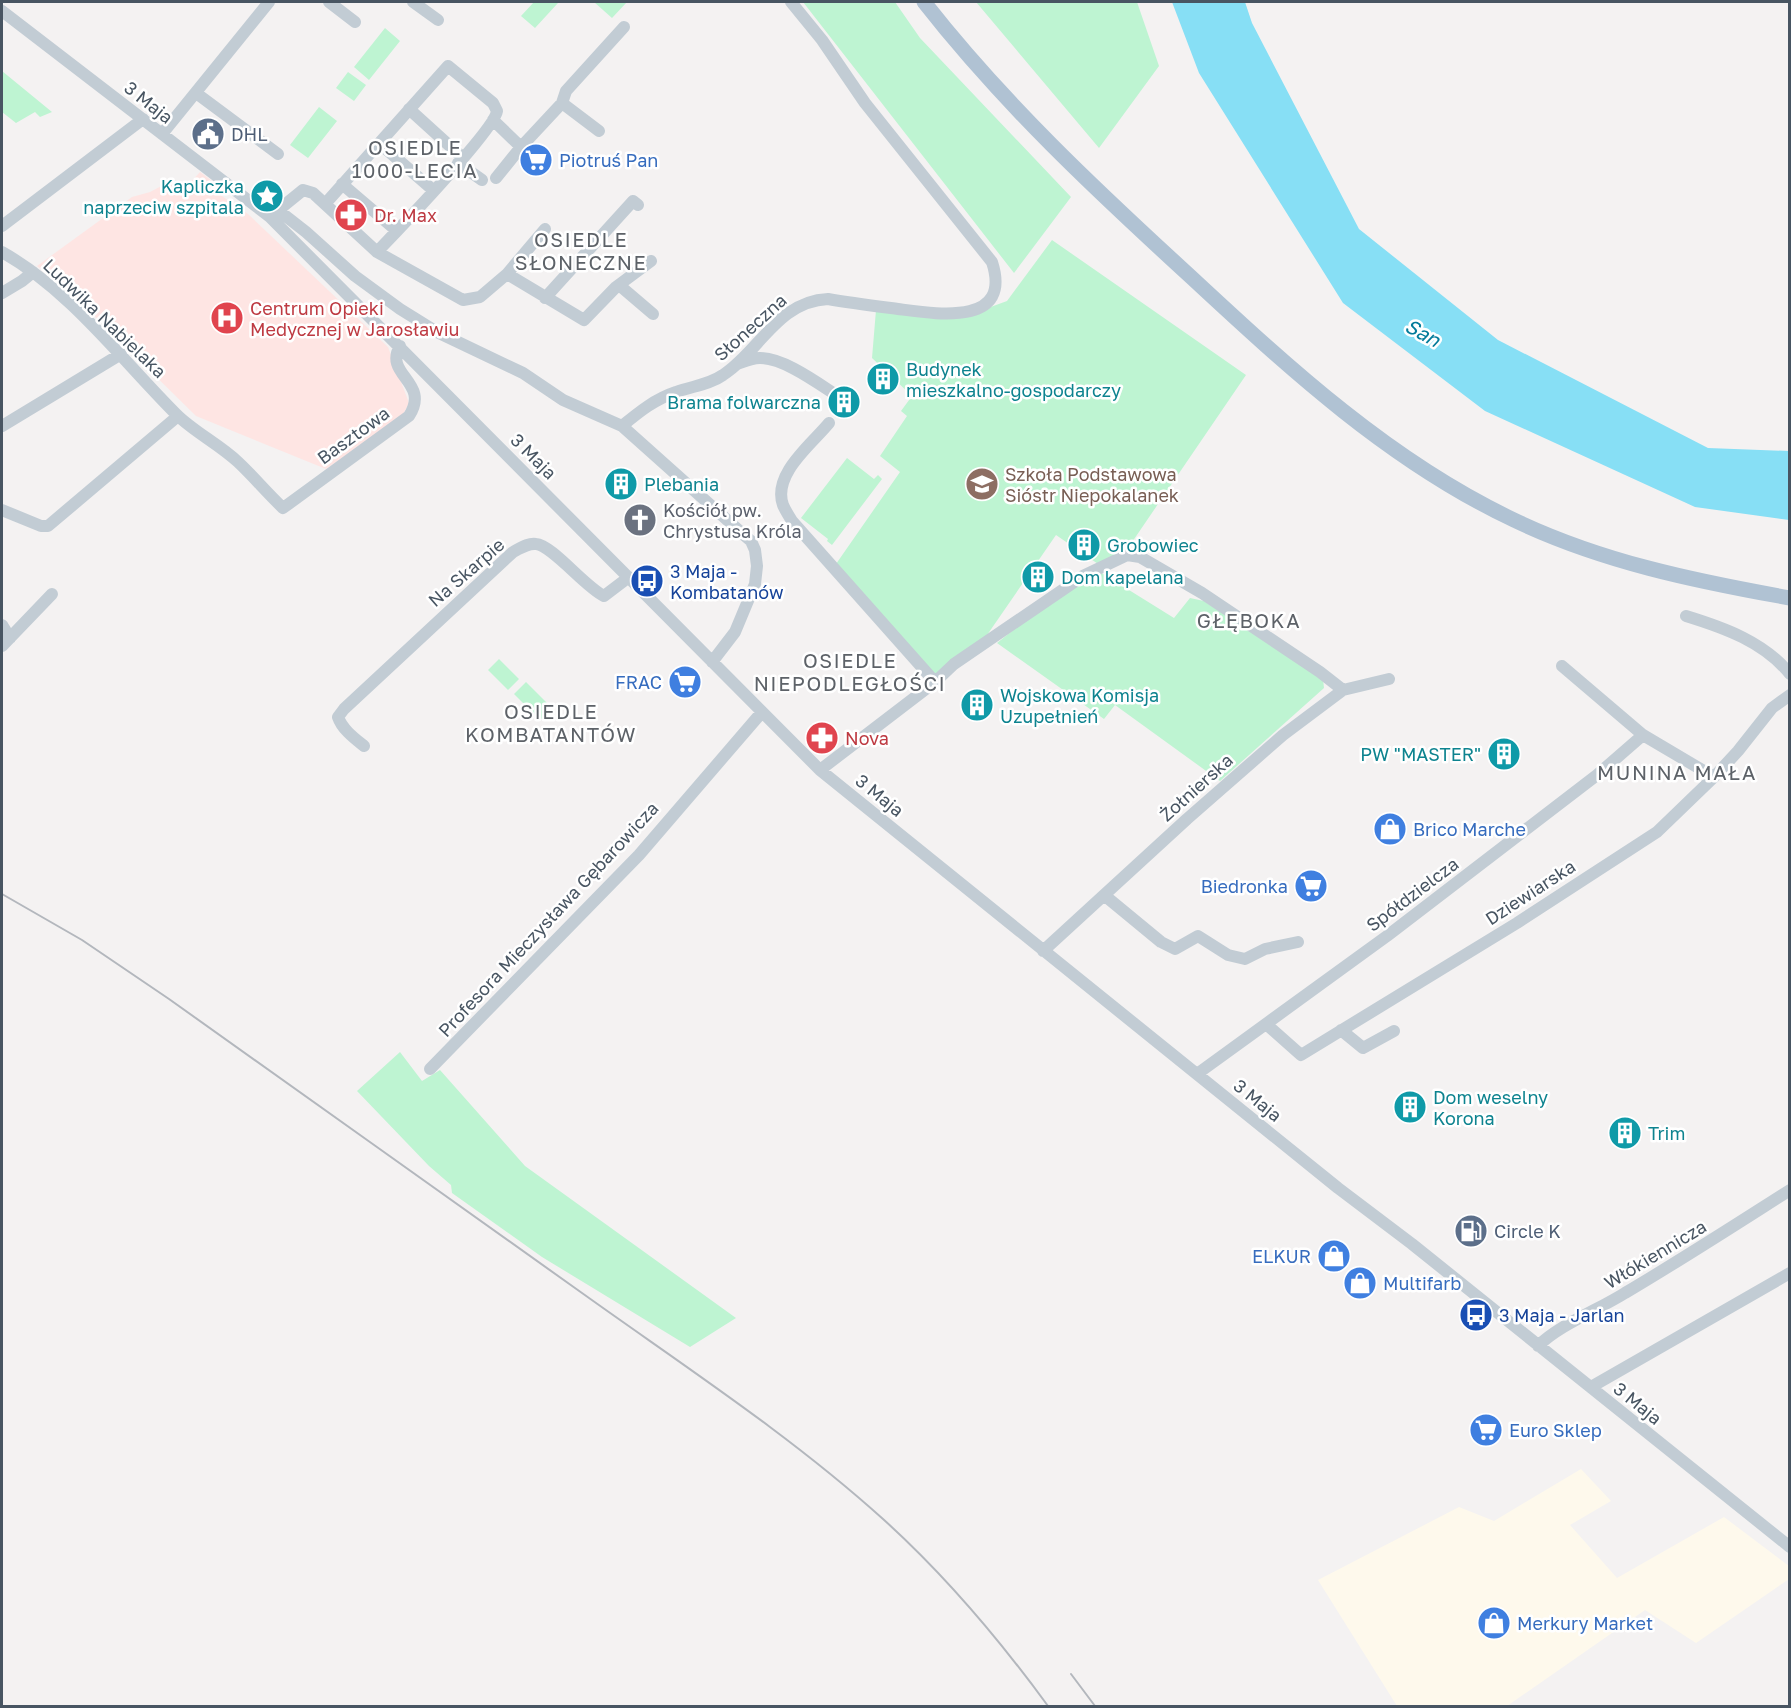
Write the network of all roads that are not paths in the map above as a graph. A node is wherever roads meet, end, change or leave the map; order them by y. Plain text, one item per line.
1 (269, 2) edge
2 (329, 2) edge
3 (413, 2) edge
4 (791, 2) edge
5 (924, 2) edge
6 (2, 11) edge
7 (438, 20) dead end
8 (355, 22) dead end
9 (624, 27) dead end
10 (196, 93) junction
11 (562, 103) junction
12 (409, 108) junction
13 (143, 119) junction
14 (493, 120) junction
15 (600, 131) dead end
16 (162, 134) junction
17 (379, 143) junction
18 (521, 147) junction
19 (278, 154) dead end
20 (460, 160) junction
21 (496, 178) dead end
22 (482, 180) dead end
23 (342, 184) junction
24 (433, 190) junction
25 (325, 204) junction
26 (638, 205) dead end
27 (270, 217) junction
28 (2, 226) edge
29 (545, 229) dead end
30 (396, 231) junction
31 (2, 252) edge
32 (377, 252) junction
33 (651, 261) dead end
34 (33, 272) junction
35 (507, 273) junction
36 (618, 285) junction
37 (2, 293) edge
38 (545, 297) junction
39 (653, 314) dead end
40 (400, 346) junction
41 (121, 354) junction
42 (736, 364) junction
43 (841, 398) dead end
44 (178, 416) junction
45 (829, 423) dead end
46 (2, 426) edge
47 (622, 426) junction
48 (283, 507) joint
49 (2, 510) edge
50 (628, 577) junction
51 (52, 594) dead end
52 (1790, 598) edge
53 (1686, 616) dead end
54 (2, 625) edge
55 (6, 642) edge
56 (712, 662) junction
57 (1562, 666) dead end
58 (1790, 674) edge
59 (1389, 679) dead end
60 (935, 682) junction
61 (1342, 690) junction
62 (1790, 695) edge
63 (762, 712) junction
64 (1643, 735) junction
65 (364, 746) dead end
66 (820, 770) junction
67 (1714, 777) junction
68 (1104, 895) junction
69 (1298, 942) dead end
70 (1043, 951) junction
71 (1266, 1024) junction
72 (1341, 1030) junction
73 (1394, 1031) dead end
74 (430, 1069) dead end
75 (1197, 1074) junction
76 (1790, 1190) edge
77 (1790, 1273) edge
78 (1538, 1346) junction
79 (1591, 1387) junction
80 (1788, 1544) edge

1 - 10 street
2 - 8 street
3 - 7 street
4 - 42 street, Słoneczna
5 - 52 main road
6 - 13 street, 3 Maja
9 - 11 street
10 - 16 street
10 - 19 street
11 - 15 street
11 - 18 street
12 - 14 street
12 - 17 street
12 - 20 street
13 - 16 street, 3 Maja
13 - 28 street
14 - 18 street
14 - 20 street
16 - 27 street, 3 Maja
17 - 23 street
17 - 24 street
18 - 21 street
20 - 22 street
20 - 24 street
23 - 25 street
23 - 30 street
24 - 30 street
25 - 27 street
25 - 32 street
26 - 38 street
27 - 40 street, 3 Maja
27 - 47 street
29 - 35 street
30 - 32 street
31 - 34 street, Ludwika Nabielaka
32 - 35 street
33 - 36 street
34 - 37 street
34 - 41 street, Ludwika Nabielaka
35 - 38 street
36 - 38 street
36 - 39 street
40 - 48 street, Basztowa
40 - 50 street, 3 Maja
41 - 44 street, Ludwika Nabielaka
41 - 46 street
42 - 43 street
42 - 47 street, Słoneczna
44 - 48 street, Ludwika Nabielaka
44 - 49 street
45 - 60 street
47 - 56 street
50 - 56 street, 3 Maja
50 - 65 street, Na Skarpie
51 - 55 street
53 - 58 street
54 - 55 street
56 - 63 street, 3 Maja
57 - 64 street
59 - 61 street, Żołnierska
60 - 61 street
60 - 66 street
61 - 68 street, Żołnierska
62 - 67 street, Dziewiarska
63 - 66 street, 3 Maja
63 - 74 street, Profesora Mieczysława Gębarowicza
64 - 67 street
64 - 71 street, Spółdzielcza
66 - 70 street, 3 Maja
67 - 72 street, Dziewiarska
68 - 69 street
68 - 70 street, Żołnierska
70 - 75 street, 3 Maja
71 - 72 street, Dziewiarska
71 - 75 street, Spółdzielcza
72 - 73 street
75 - 78 street, 3 Maja
76 - 78 street, Włókiennicza
77 - 79 street
78 - 79 street, 3 Maja
79 - 80 street, 3 Maja

